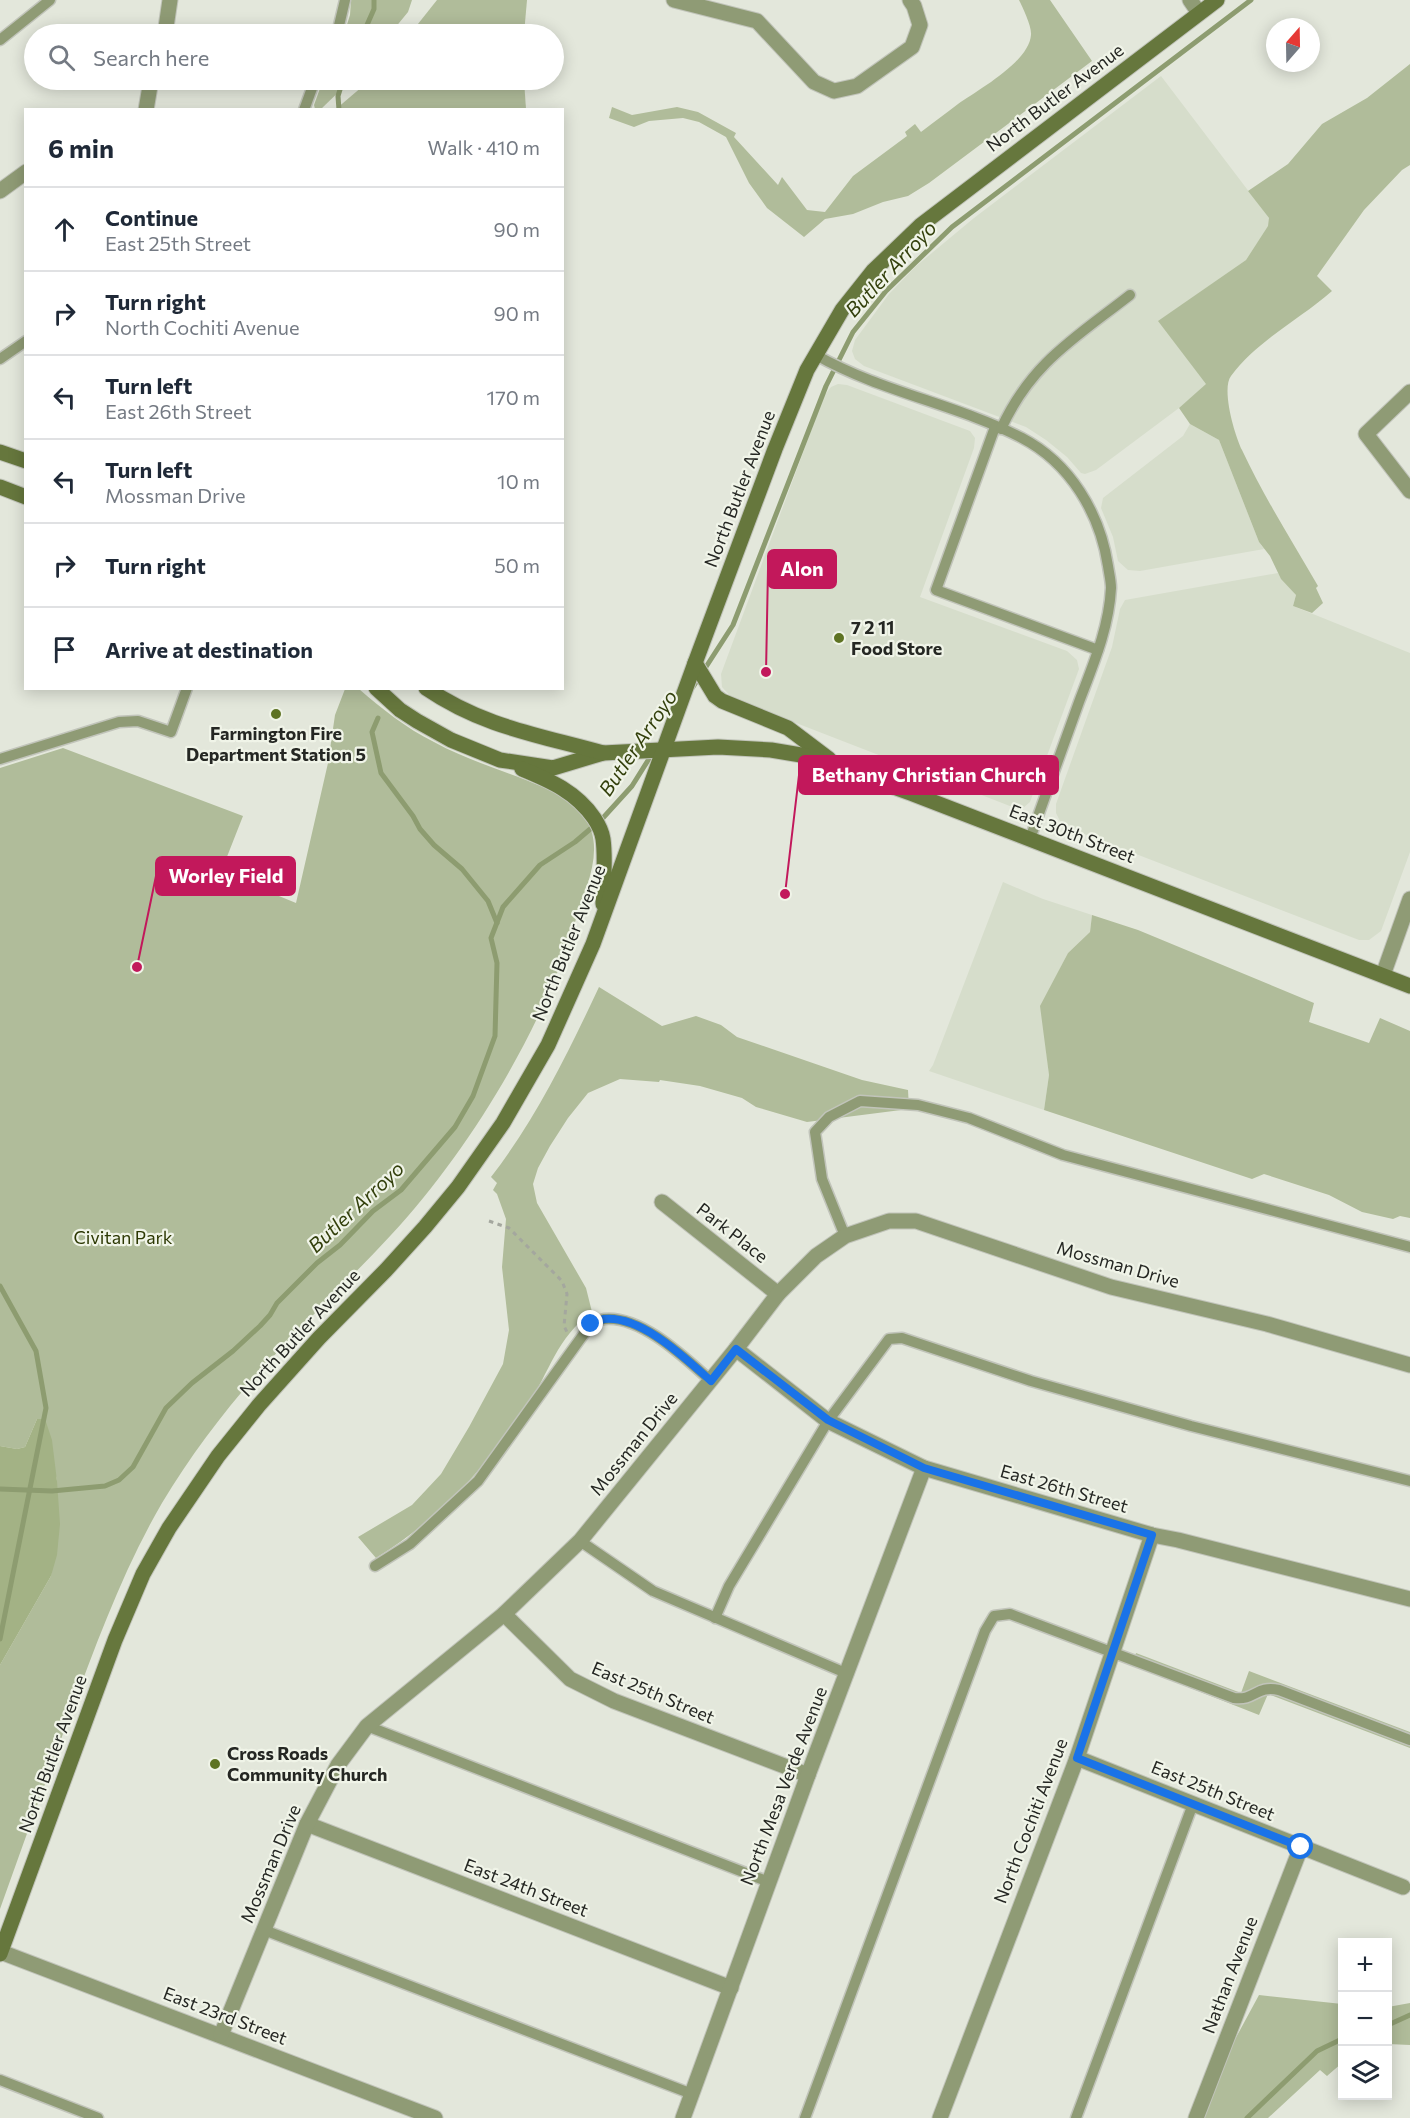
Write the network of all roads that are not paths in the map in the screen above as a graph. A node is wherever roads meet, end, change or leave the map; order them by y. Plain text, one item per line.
1 (50, 0) edge
2 (170, 0) edge
3 (345, 0) edge
4 (674, 0) edge
5 (910, 0) edge
6 (1190, 0) edge
7 (1217, 0) edge
8 (1199, 13) junction
9 (166, 24) edge
10 (339, 24) edge
11 (0, 40) edge
12 (149, 90) edge
13 (311, 90) edge
14 (146, 108) edge
15 (305, 108) edge
16 (24, 173) edge
17 (0, 191) edge
18 (1130, 295) dead end
19 (24, 342) edge
20 (816, 355) junction
21 (0, 359) edge
22 (1410, 392) edge
23 (998, 428) junction
24 (0, 452) edge
25 (24, 460) edge
26 (0, 488) edge
27 (1410, 491) edge
28 (24, 496) edge
29 (1098, 650) junction
30 (695, 663) junction
31 (186, 690) edge
32 (378, 690) edge
33 (429, 690) edge
34 (664, 750) junction
35 (603, 753) junction
36 (0, 759) edge
37 (500, 760) junction
38 (839, 766) junction
39 (1030, 839) junction
40 (1410, 899) edge
41 (602, 915) junction
42 (1383, 975) junction
43 (1410, 986) edge
44 (662, 1202) dead end
45 (845, 1236) junction
46 (1410, 1247) edge
47 (778, 1294) junction
48 (736, 1349) junction
49 (1410, 1365) edge
50 (711, 1381) junction
51 (828, 1420) junction
52 (924, 1468) junction
53 (1410, 1482) edge
54 (1152, 1535) junction
55 (580, 1540) junction
56 (375, 1566) dead end
57 (1410, 1599) edge
58 (504, 1614) junction
59 (715, 1618) junction
60 (1113, 1651) junction
61 (848, 1674) junction
62 (367, 1726) junction
63 (1410, 1740) edge
64 (1077, 1758) junction
65 (808, 1775) junction
66 (1193, 1804) junction
67 (307, 1824) junction
68 (1301, 1847) junction
69 (769, 1882) junction
70 (1402, 1887) dead end
71 (264, 1930) junction
72 (0, 1953) edge
73 (731, 1988) junction
74 (221, 2035) junction
75 (0, 2080) edge
76 (692, 2094) junction
77 (98, 2118) edge
78 (435, 2118) edge
79 (683, 2118) edge
80 (805, 2118) edge
81 (940, 2118) edge
82 (1076, 2118) edge
83 (1196, 2118) edge

1 - 11 lane
2 - 9 street
3 - 10 lane
4 - 5 street
6 - 8 street
7 - 8 main road, North Butler Avenue
8 - 20 main road, North Butler Avenue
12 - 14 street
13 - 15 lane
16 - 17 street
18 - 23 lane
19 - 21 lane
20 - 23 lane
20 - 30 main road, North Butler Avenue
22 - 27 street
23 - 29 lane
23 - 29 lane
24 - 25 main road
26 - 28 main road
29 - 39 lane
30 - 34 main road, North Butler Avenue
30 - 38 main road
31 - 36 lane
32 - 37 main road, East 30th Street
33 - 35 main road
34 - 35 main road, East 30th Street
34 - 38 main road, East 30th Street
34 - 41 main road, North Butler Avenue
35 - 37 main road, East 30th Street
37 - 41 main road
38 - 39 main road, East 30th Street
39 - 42 main road, East 30th Street
40 - 42 street
41 - 72 main road, North Butler Avenue
42 - 43 main road, East 30th Street
44 - 47 street, Park Place
45 - 46 lane
45 - 47 street, Mossman Drive
45 - 49 street, Mossman Drive
47 - 48 street, Mossman Drive
48 - 50 street, Mossman Drive
48 - 51 street, East 26th Street
50 - 55 street, Mossman Drive
50 - 56 lane
51 - 52 street, East 26th Street
51 - 53 lane
51 - 59 lane
52 - 54 street, East 26th Street
52 - 61 street, North Mesa Verde Avenue
54 - 57 street, East 26th Street
54 - 60 street, North Cochiti Avenue
55 - 58 street, Mossman Drive
55 - 59 lane
58 - 62 street, Mossman Drive
58 - 65 street, East 25th Street
59 - 61 lane
60 - 63 lane
60 - 64 street, North Cochiti Avenue
60 - 80 lane
61 - 65 street, North Mesa Verde Avenue
62 - 67 street, Mossman Drive
62 - 69 lane
64 - 66 street, East 25th Street
64 - 81 street, North Cochiti Avenue
65 - 69 street, North Mesa Verde Avenue
66 - 68 street, East 25th Street
66 - 82 lane
67 - 71 street, Mossman Drive
67 - 73 street, East 24th Street
68 - 70 street, East 25th Street
68 - 83 street, Nathan Avenue
69 - 73 street, North Mesa Verde Avenue
71 - 74 street, Mossman Drive
71 - 76 lane
72 - 74 street, East 23rd Street
73 - 76 street, North Mesa Verde Avenue
74 - 78 street, East 23rd Street
75 - 77 lane
76 - 79 street, North Mesa Verde Avenue

